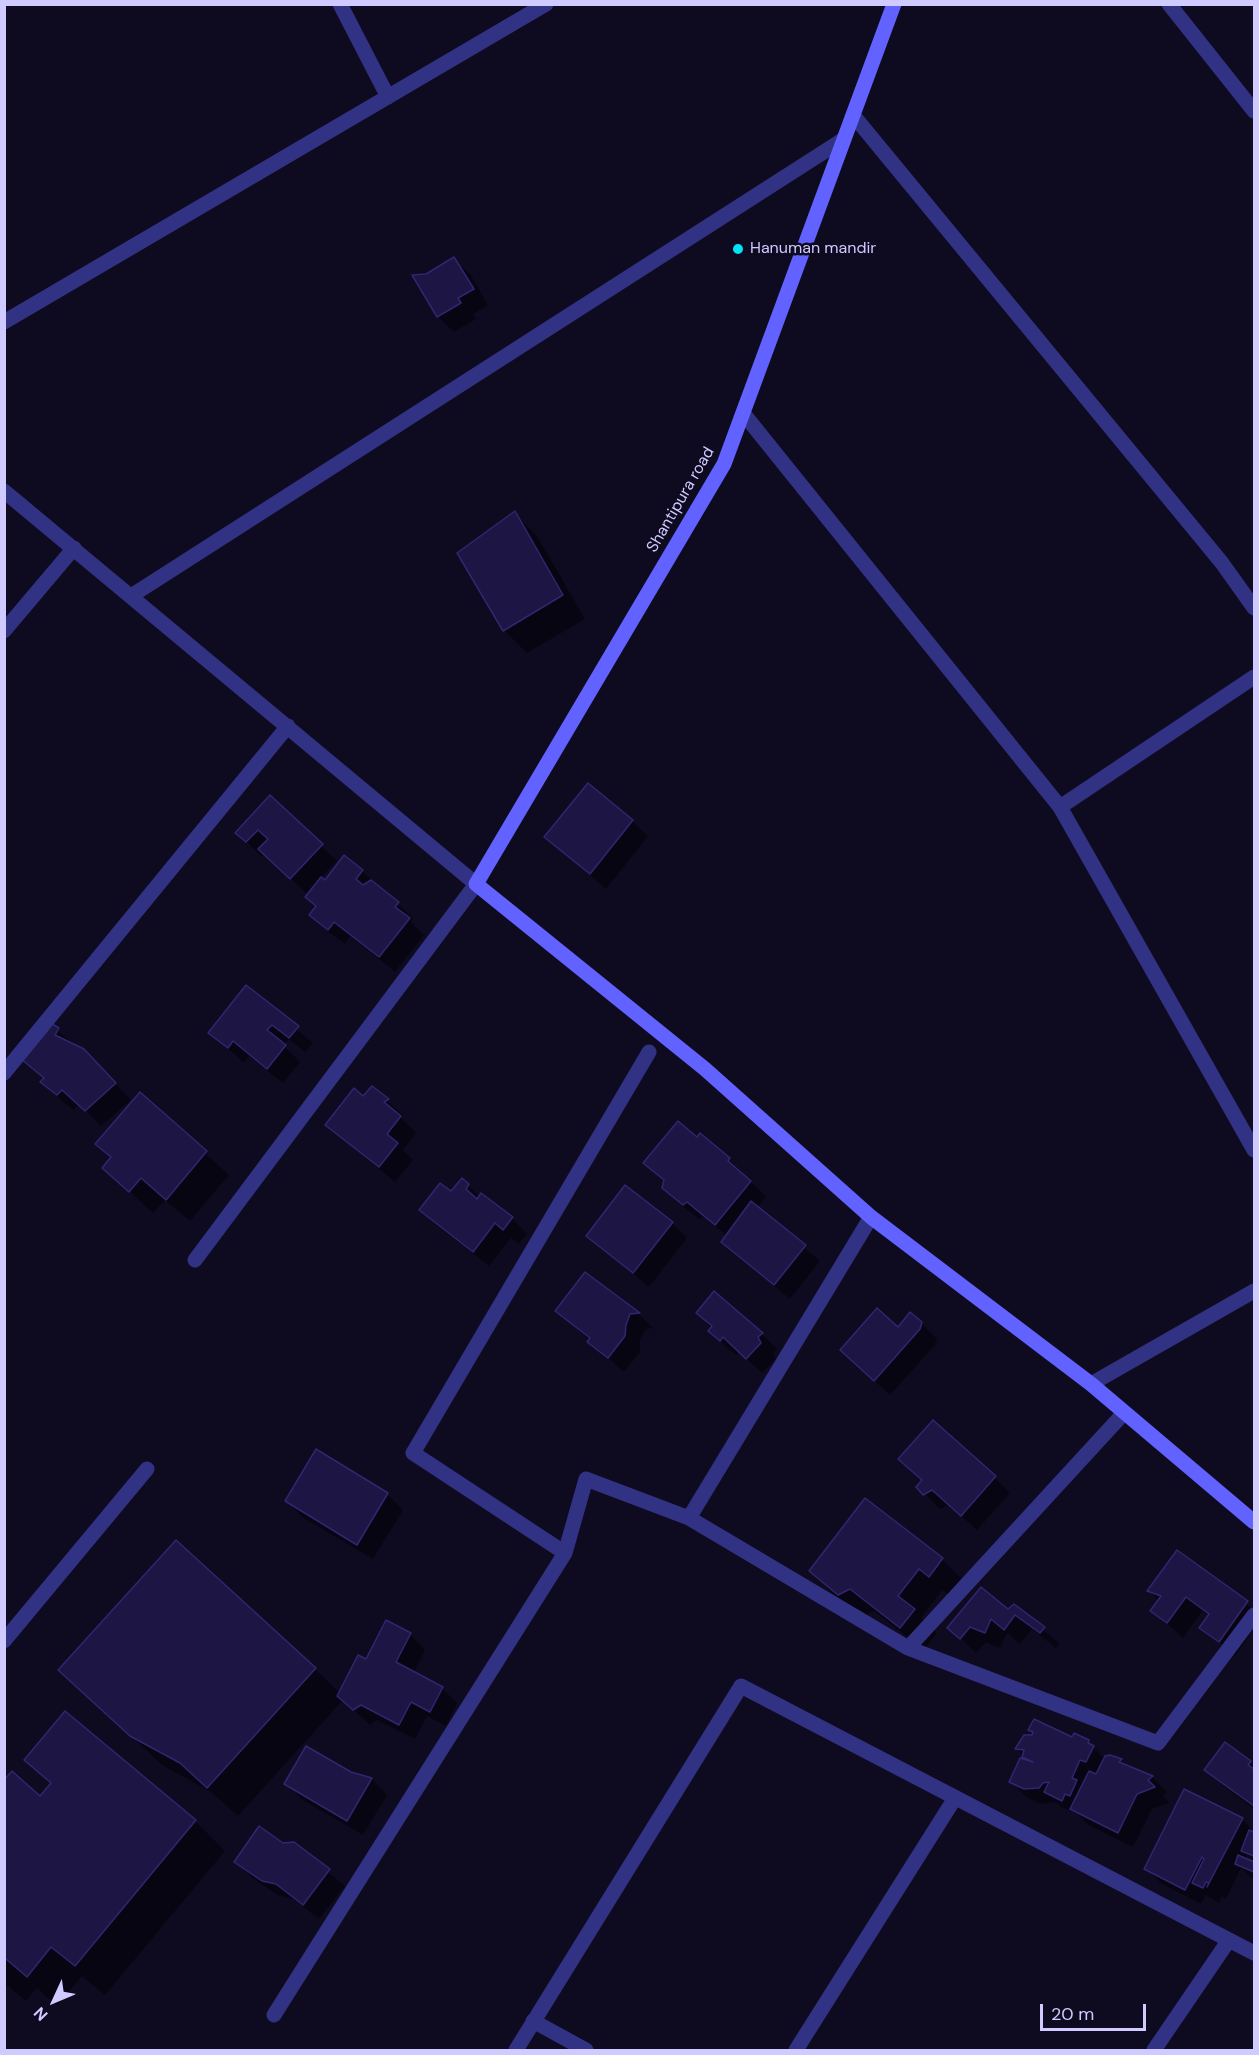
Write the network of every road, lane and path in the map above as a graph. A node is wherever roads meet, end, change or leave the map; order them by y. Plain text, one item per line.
1 (340, 4) edge
2 (546, 4) edge
3 (894, 4) edge
4 (1169, 4) edge
5 (388, 97) junction
6 (1254, 111) edge
7 (853, 115) junction
8 (844, 139) junction
9 (4, 322) edge
10 (743, 413) junction
11 (4, 491) edge
12 (74, 548) junction
13 (131, 596) junction
14 (1254, 608) edge
15 (4, 632) edge
16 (1254, 677) edge
17 (288, 726) junction
18 (1060, 807) junction
19 (476, 884) junction
20 (649, 1052) dead end
21 (4, 1073) edge
22 (1254, 1150) edge
23 (871, 1217) junction
24 (195, 1260) dead end
25 (1254, 1291) edge
26 (1091, 1384) junction
27 (1125, 1413) junction
28 (147, 1469) dead end
29 (689, 1518) junction
30 (1254, 1522) edge
31 (565, 1553) junction
32 (1254, 1615) edge
33 (4, 1641) edge
34 (908, 1648) junction
35 (955, 1798) junction
36 (1229, 1940) junction
37 (1254, 1953) edge
38 (274, 2015) dead end
39 (533, 2021) junction
40 (516, 2050) edge
41 (586, 2050) edge
42 (796, 2050) edge
43 (1154, 2050) edge

1 - 5 street
2 - 5 street
3 - 7 street, Shantipura road
4 - 6 street
5 - 9 street
7 - 8 street, Shantipura road
7 - 14 street
8 - 10 street, Shantipura road
8 - 13 street
10 - 18 street
10 - 19 street, Shantipura road
11 - 12 street
12 - 13 street
12 - 15 street
13 - 17 street
16 - 18 street
17 - 19 street
17 - 21 street
18 - 22 street
19 - 23 street
19 - 24 street
20 - 31 street
23 - 26 street
23 - 29 street
25 - 26 street
26 - 27 street
27 - 30 street
27 - 34 street
28 - 33 street
29 - 31 street
29 - 34 street
31 - 38 street
32 - 34 street
35 - 36 street
35 - 39 street
35 - 42 street
36 - 37 street
36 - 43 street
39 - 40 street
39 - 41 street

